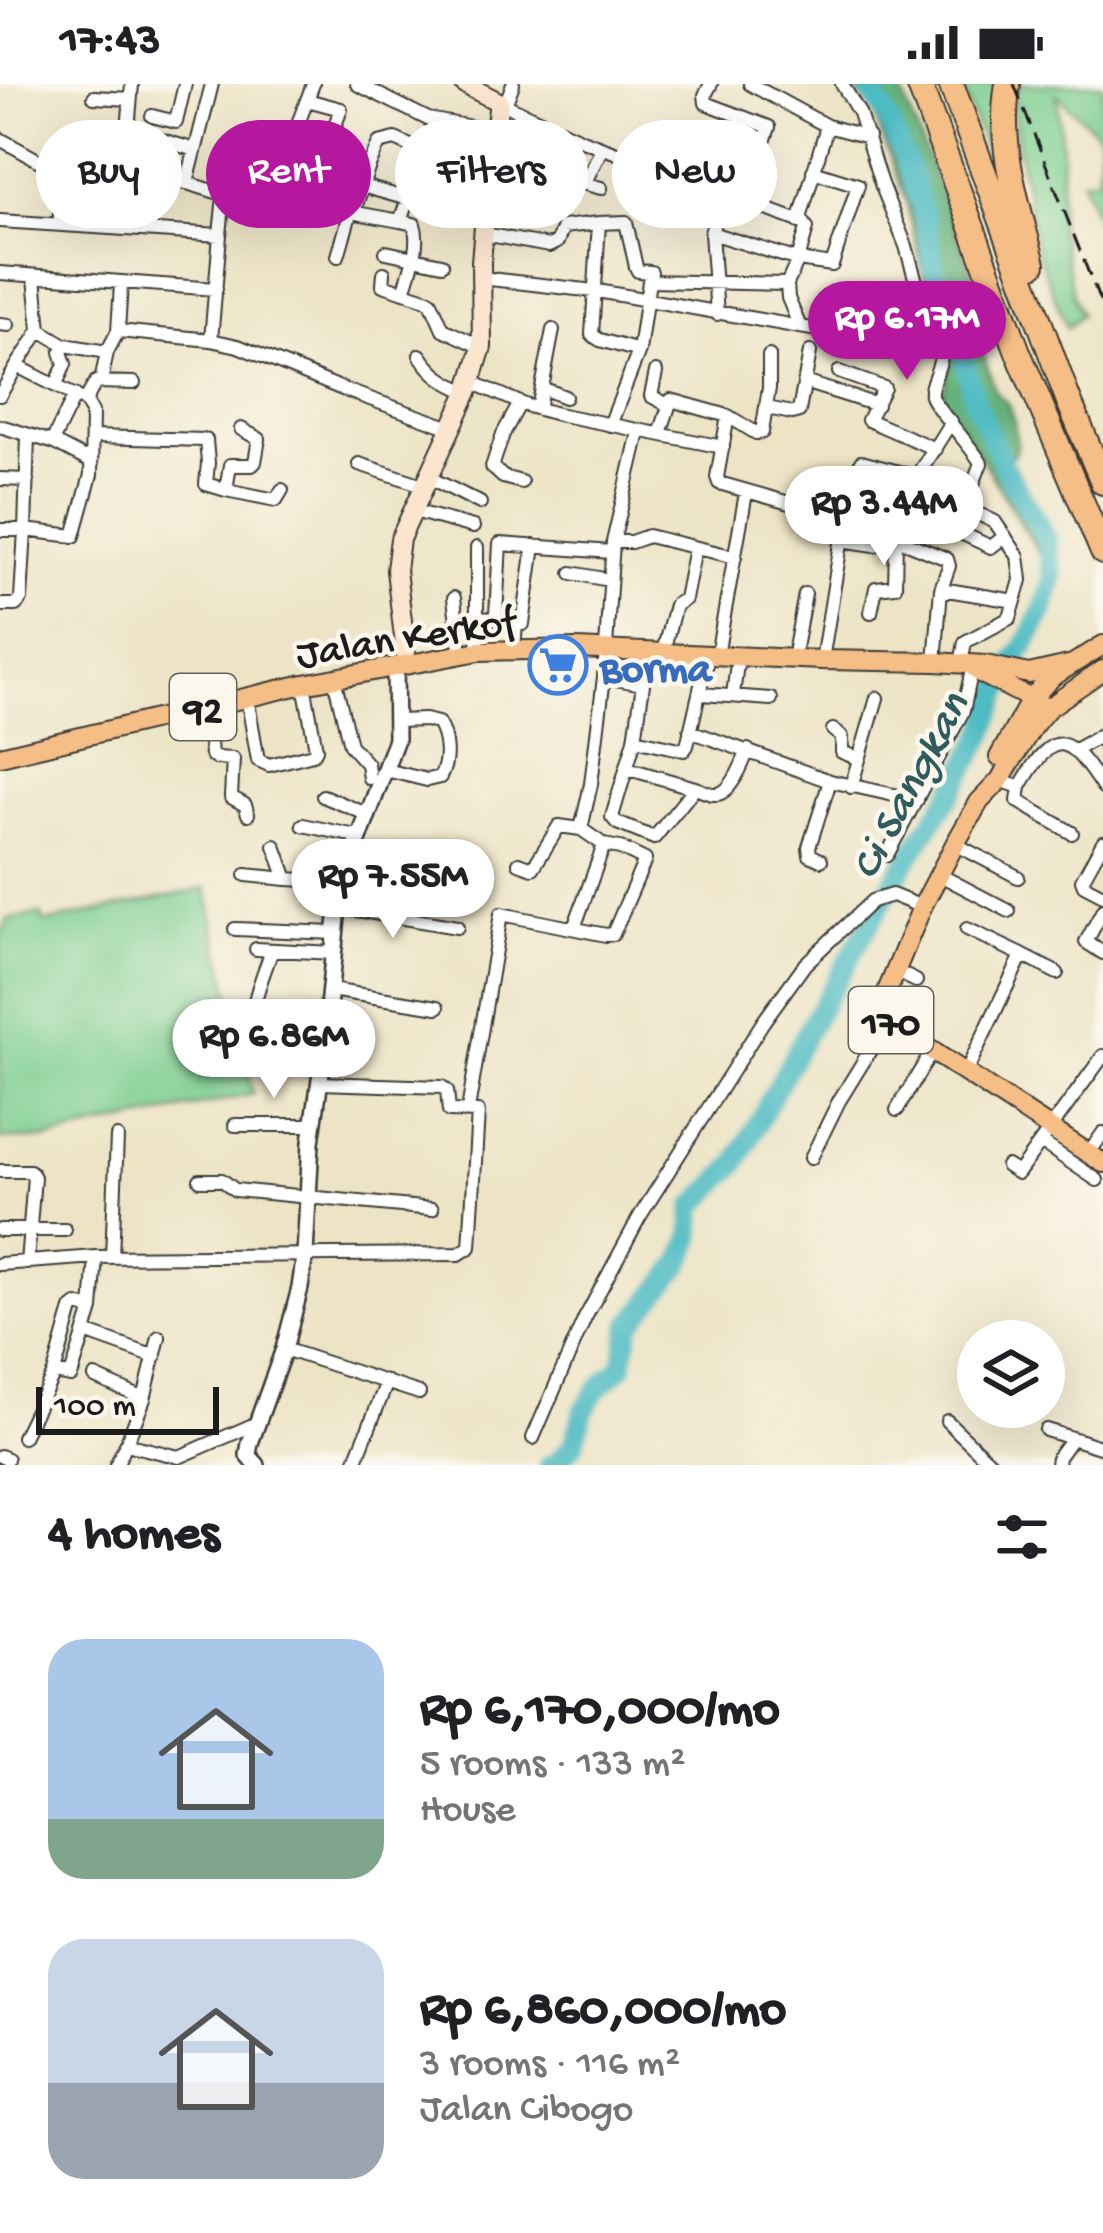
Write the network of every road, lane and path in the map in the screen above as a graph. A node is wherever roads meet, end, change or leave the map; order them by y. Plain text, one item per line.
1 (132, 84) edge
2 (184, 84) edge
3 (212, 84) edge
4 (313, 84) edge
5 (354, 84) edge
6 (464, 84) edge
7 (513, 84) edge
8 (711, 84) edge
9 (842, 84) edge
10 (919, 84) edge
11 (951, 84) edge
12 (1008, 84) edge
13 (760, 86) edge
14 (94, 97) dead end
15 (130, 99) junction
16 (307, 100) junction
17 (502, 104) junction
18 (341, 109) junction
19 (152, 116) dead end
20 (428, 119) joint
21 (129, 120) edge
22 (168, 120) edge
23 (176, 120) edge
24 (300, 120) edge
25 (337, 120) edge
26 (434, 120) edge
27 (497, 120) edge
28 (751, 120) edge
29 (827, 126) junction
30 (868, 137) junction
31 (0, 139) edge
32 (395, 139) edge
33 (182, 146) edge
34 (602, 148) junction
35 (195, 150) junction
36 (612, 152) edge
37 (36, 159) edge
38 (371, 164) edge
39 (814, 171) junction
40 (588, 176) edge
41 (182, 183) edge
42 (187, 183) junction
43 (880, 184) junction
44 (588, 185) edge
45 (857, 185) junction
46 (602, 188) dead end
47 (206, 189) edge
48 (777, 214) edge
49 (0, 221) edge
50 (799, 222) junction
51 (36, 223) edge
52 (598, 223) junction
53 (588, 224) edge
54 (108, 228) edge
55 (221, 228) edge
56 (347, 228) edge
57 (416, 228) edge
58 (484, 228) edge
59 (490, 228) edge
60 (562, 228) edge
61 (713, 228) edge
62 (711, 233) junction
63 (220, 235) junction
64 (386, 252) dead end
65 (338, 256) dead end
66 (414, 257) junction
67 (798, 260) junction
68 (442, 264) dead end
69 (0, 273) edge
70 (385, 273) dead end
71 (35, 277) junction
72 (481, 278) junction
73 (714, 280) junction
74 (649, 281) junction
75 (121, 284) junction
76 (787, 284) junction
77 (216, 289) junction
78 (594, 291) junction
79 (404, 292) junction
80 (922, 299) junction
81 (647, 301) junction
82 (717, 314) junction
83 (800, 328) junction
84 (40, 330) junction
85 (553, 330) dead end
86 (118, 331) junction
87 (872, 339) junction
88 (211, 340) junction
89 (933, 342) junction
90 (65, 345) junction
91 (482, 347) junction
92 (639, 350) junction
93 (107, 352) junction
94 (810, 352) dead end
95 (420, 355) dead end
96 (769, 356) dead end
97 (17, 367) junction
98 (656, 372) dead end
99 (839, 372) dead end
100 (101, 382) junction
101 (804, 382) junction
102 (134, 383) dead end
103 (56, 385) junction
104 (470, 387) junction
105 (542, 388) junction
106 (0, 395) edge
107 (566, 397) dead end
108 (80, 398) junction
109 (1068, 399) junction
110 (520, 403) junction
111 (668, 405) junction
112 (877, 405) junction
113 (767, 408) junction
114 (538, 409) junction
115 (728, 416) junction
116 (951, 421) junction
117 (0, 425) edge
118 (610, 425) junction
119 (451, 428) junction
120 (241, 429) dead end
121 (639, 432) junction
122 (660, 434) junction
123 (28, 435) junction
124 (93, 436) junction
125 (52, 442) junction
126 (723, 447) junction
127 (935, 449) junction
128 (91, 463) junction
129 (208, 463) junction
130 (861, 463) dead end
131 (359, 464) dead end
132 (230, 465) junction
133 (914, 476) junction
134 (0, 479) edge
135 (27, 480) junction
136 (428, 482) junction
137 (521, 482) dead end
138 (1103, 482) edge
139 (226, 490) junction
140 (282, 490) dead end
141 (746, 493) junction
142 (480, 503) dead end
143 (902, 504) junction
144 (968, 509) junction
145 (414, 511) junction
146 (473, 527) dead end
147 (0, 530) edge
148 (25, 530) junction
149 (961, 533) junction
150 (1005, 536) junction
151 (890, 537) junction
152 (841, 540) junction
153 (534, 546) junction
154 (612, 547) junction
155 (477, 548) dead end
156 (695, 548) junction
157 (1103, 552) edge
158 (735, 557) junction
159 (572, 573) dead end
160 (610, 580) junction
161 (941, 589) junction
162 (805, 595) dead end
163 (454, 598) dead end
164 (1015, 601) junction
165 (0, 605) edge
166 (872, 612) dead end
167 (477, 618) junction
168 (1103, 645) edge
169 (514, 649) junction
170 (604, 650) junction
171 (470, 652) junction
172 (663, 652) junction
173 (713, 655) junction
174 (738, 656) junction
175 (794, 658) junction
176 (822, 660) junction
177 (935, 662) junction
178 (401, 664) junction
179 (1072, 664) junction
180 (975, 667) junction
181 (1103, 670) edge
182 (334, 677) junction
183 (604, 677) junction
184 (1015, 681) junction
185 (304, 684) junction
186 (701, 694) junction
187 (733, 695) junction
188 (247, 697) junction
189 (877, 698) dead end
190 (771, 699) dead end
191 (1039, 704) junction
192 (207, 706) junction
193 (397, 721) junction
194 (833, 730) dead end
195 (690, 731) junction
196 (1103, 734) edge
197 (635, 740) junction
198 (748, 750) junction
199 (1076, 750) junction
200 (0, 756) edge
201 (859, 759) junction
202 (626, 768) junction
203 (386, 770) junction
204 (369, 778) dead end
205 (830, 782) junction
206 (994, 785) junction
207 (850, 787) junction
208 (1020, 787) junction
209 (695, 788) junction
210 (1103, 788) edge
211 (323, 796) dead end
212 (917, 800) junction
213 (248, 814) dead end
214 (369, 815) junction
215 (303, 826) dead end
216 (581, 829) junction
217 (1072, 833) dead end
218 (361, 837) junction
219 (654, 838) junction
220 (1103, 842) edge
221 (955, 844) junction
222 (604, 845) junction
223 (274, 846) dead end
224 (887, 855) dead end
225 (1099, 858) edge
226 (645, 860) junction
227 (821, 860) dead end
228 (519, 863) dead end
229 (246, 874) dead end
230 (938, 874) junction
231 (1018, 877) dead end
232 (287, 879) junction
233 (343, 882) junction
234 (1103, 895) edge
235 (338, 907) junction
236 (922, 907) junction
237 (1103, 910) edge
238 (1009, 911) dead end
239 (457, 927) dead end
240 (574, 928) junction
241 (235, 929) dead end
242 (967, 929) dead end
243 (336, 933) junction
244 (256, 950) dead end
245 (272, 950) junction
246 (334, 952) junction
247 (1103, 953) edge
248 (1022, 956) junction
249 (895, 971) junction
250 (1058, 973) dead end
251 (916, 981) dead end
252 (330, 990) junction
253 (438, 1007) dead end
254 (890, 1018) junction
255 (932, 1051) junction
256 (272, 1054) dead end
257 (1103, 1056) edge
258 (965, 1074) junction
259 (320, 1083) junction
260 (468, 1110) junction
261 (898, 1110) dead end
262 (235, 1125) dead end
263 (314, 1125) junction
264 (1103, 1132) edge
265 (1047, 1135) junction
266 (117, 1137) dead end
267 (811, 1158) dead end
268 (1096, 1165) edge
269 (1007, 1166) dead end
270 (0, 1171) edge
271 (200, 1180) dead end
272 (307, 1198) junction
273 (432, 1210) dead end
274 (30, 1229) junction
275 (0, 1230) edge
276 (65, 1230) dead end
277 (305, 1254) junction
278 (96, 1257) junction
279 (112, 1257) junction
280 (27, 1263) junction
281 (0, 1264) edge
282 (92, 1309) junction
283 (85, 1332) junction
284 (159, 1337) dead end
285 (284, 1349) junction
286 (154, 1357) junction
287 (54, 1372) junction
288 (95, 1377) dead end
289 (387, 1382) junction
290 (419, 1393) dead end
291 (144, 1399) junction
292 (947, 1421) dead end
293 (255, 1424) junction
294 (1046, 1430) dead end
295 (23, 1437) dead end
296 (532, 1438) dead end
297 (1071, 1439) junction
298 (126, 1444) junction
299 (1103, 1448) edge
300 (182, 1462) edge
301 (116, 1465) edge
302 (257, 1465) edge
303 (354, 1465) edge
304 (993, 1465) edge
305 (1057, 1465) edge

1 - 15 street
2 - 23 street
3 - 35 street
4 - 16 street
5 - 18 street
5 - 20 street
6 - 17 main road
7 - 17 street
8 - 28 street
9 - 30 street
10 - 157 highway
11 - 109 highway
12 - 109 highway
13 - 29 street
14 - 15 street
15 - 21 street
16 - 18 street
16 - 24 street
17 - 27 main road
17 - 34 street
18 - 25 street
19 - 22 street
20 - 26 street
29 - 30 street
29 - 39 street
30 - 43 street
31 - 37 street
32 - 38 street
33 - 35 street
34 - 36 street
34 - 40 street
35 - 42 street
39 - 45 street
39 - 50 street
41 - 42 street
42 - 47 street
43 - 45 street
43 - 80 street
44 - 46 street
45 - 67 street
48 - 50 street
49 - 51 street
50 - 67 street
52 - 53 street
52 - 74 street
52 - 78 street
54 - 63 street
55 - 63 street
56 - 65 street
57 - 66 street
58 - 72 main road
59 - 60 street
61 - 62 street
62 - 67 street
62 - 73 street
63 - 77 street
64 - 66 street
66 - 68 street
66 - 79 street
67 - 76 street
69 - 71 street
70 - 79 street
71 - 75 street
71 - 84 street
72 - 78 street
72 - 91 main road
73 - 74 street
73 - 76 street
73 - 82 street
74 - 81 street
75 - 77 street
75 - 86 street
76 - 83 street
77 - 88 street
78 - 81 street
78 - 92 street
79 - 91 street
80 - 87 street
80 - 89 street
81 - 82 street
81 - 92 street
82 - 83 street
83 - 87 street
84 - 90 street
84 - 97 street
85 - 105 street
86 - 88 street
86 - 93 street
87 - 89 street
88 - 119 street
89 - 116 street
90 - 93 street
90 - 103 street
91 - 104 main road
92 - 118 street
93 - 100 street
94 - 101 street
95 - 104 street
96 - 113 street
97 - 103 street
97 - 106 street
98 - 111 street
99 - 112 street
100 - 102 street
100 - 108 street
101 - 112 street
101 - 113 street
103 - 108 street
104 - 110 street
104 - 119 main road
105 - 107 street
105 - 114 street
108 - 124 street
108 - 125 street
109 - 138 highway
110 - 114 street
110 - 137 street
111 - 115 street
111 - 122 street
112 - 127 street
113 - 115 street
114 - 118 street
115 - 126 street
116 - 127 street
116 - 144 street
117 - 123 street
118 - 121 street
119 - 136 main road
120 - 132 street
121 - 122 street
121 - 154 street
122 - 126 street
123 - 125 street
123 - 135 street
124 - 128 street
124 - 129 street
125 - 128 street
126 - 141 street
127 - 133 street
128 - 148 street
129 - 132 street
129 - 139 street
130 - 133 street
131 - 136 street
132 - 139 street
133 - 143 street
133 - 144 street
134 - 135 street
135 - 148 street
136 - 142 street
136 - 145 main road
139 - 140 street
141 - 152 street
141 - 158 street
143 - 149 street
143 - 151 street
144 - 149 street
144 - 150 street
145 - 146 street
145 - 178 main road
147 - 148 street
148 - 165 street
149 - 150 street
150 - 164 street
151 - 152 street
151 - 161 street
151 - 166 street
152 - 176 street
153 - 154 street
153 - 167 street
153 - 169 street
154 - 156 street
154 - 160 street
155 - 167 street
156 - 158 street
156 - 172 street
158 - 173 street
159 - 160 street
160 - 170 street
161 - 164 street
161 - 177 street
162 - 175 street
163 - 171 street
164 - 180 street
167 - 171 street
168 - 179 main road, 170
169 - 170 main road, Jalan Kerkof / 92
169 - 171 main road, Jalan Kerkof / 92
170 - 172 main road, Jalan Kerkof / 92
170 - 183 street
171 - 178 main road, Jalan Kerkof / 92
172 - 173 main road, Jalan Kerkof / 92
173 - 174 main road, Jalan Kerkof / 92
173 - 186 street
174 - 175 main road, Jalan Kerkof / 92
174 - 187 street
175 - 176 main road, Jalan Kerkof / 92
176 - 177 main road, Jalan Kerkof / 92
177 - 180 main road, Jalan Kerkof / 92
178 - 182 main road, Jalan Kerkof / 92
178 - 193 street
179 - 184 main road
179 - 191 main road, 170
180 - 184 main road, Jalan Kerkof / 92
180 - 212 street
181 - 191 main road, 170
182 - 185 main road, Jalan Kerkof / 92
182 - 204 street
183 - 197 street
183 - 216 street
184 - 191 main road, Jalan Kerkof / 92
185 - 188 main road, Jalan Kerkof / 92
185 - 188 street
186 - 187 street
186 - 195 street
187 - 190 street
188 - 192 main road, Jalan Kerkof / 92
189 - 201 street
191 - 206 main road, 170
192 - 200 main road, Jalan Kerkof / 92
192 - 213 street
193 - 203 street
193 - 203 street
194 - 201 street
195 - 197 street
195 - 198 street
196 - 199 street
197 - 202 street
198 - 205 street
198 - 209 street
199 - 208 street
199 - 210 street
201 - 207 street
202 - 209 street
202 - 219 street
203 - 214 street
205 - 207 street
205 - 227 street
206 - 208 street
206 - 221 main road, 170
207 - 212 street
208 - 217 street
209 - 219 street
211 - 214 street
212 - 224 street
214 - 218 street
215 - 218 street
216 - 222 street
216 - 228 street
218 - 233 street
219 - 226 street
220 - 225 street
221 - 230 main road, 170
221 - 231 street
222 - 226 street
222 - 240 street
223 - 232 street
225 - 234 street
226 - 240 street
229 - 232 street
230 - 236 main road, 170
230 - 238 street
232 - 233 street
233 - 235 street
235 - 239 street
235 - 243 street
236 - 249 main road, 170
236 - 296 street
237 - 247 street
240 - 260 street
241 - 243 street
242 - 248 street
243 - 246 street
244 - 245 street
245 - 246 street
245 - 256 street
246 - 252 street
248 - 250 street
248 - 258 street
249 - 251 street
249 - 254 main road, 170
252 - 253 street
252 - 259 street
254 - 255 main road, 170
254 - 267 street
255 - 258 main road, 170
255 - 261 street
257 - 265 street
258 - 265 main road, 170
259 - 260 street
259 - 263 street
260 - 277 street
262 - 263 street
263 - 272 street
264 - 268 street
265 - 268 main road, 170
265 - 268 street
265 - 269 street
266 - 279 street
270 - 274 street
271 - 272 street
272 - 273 street
272 - 277 street
274 - 275 street
274 - 276 street
274 - 280 street
277 - 279 street
277 - 285 street
278 - 279 street
278 - 280 street
278 - 282 street
280 - 281 street
282 - 283 street
282 - 287 street
283 - 286 street
283 - 287 street
284 - 286 street
285 - 289 street
285 - 293 street
286 - 291 street
287 - 295 street
288 - 291 street
289 - 290 street
289 - 303 street
291 - 298 street
292 - 304 street
293 - 300 street
293 - 302 street
294 - 297 street
297 - 299 street
297 - 305 street
298 - 300 street
298 - 301 street

